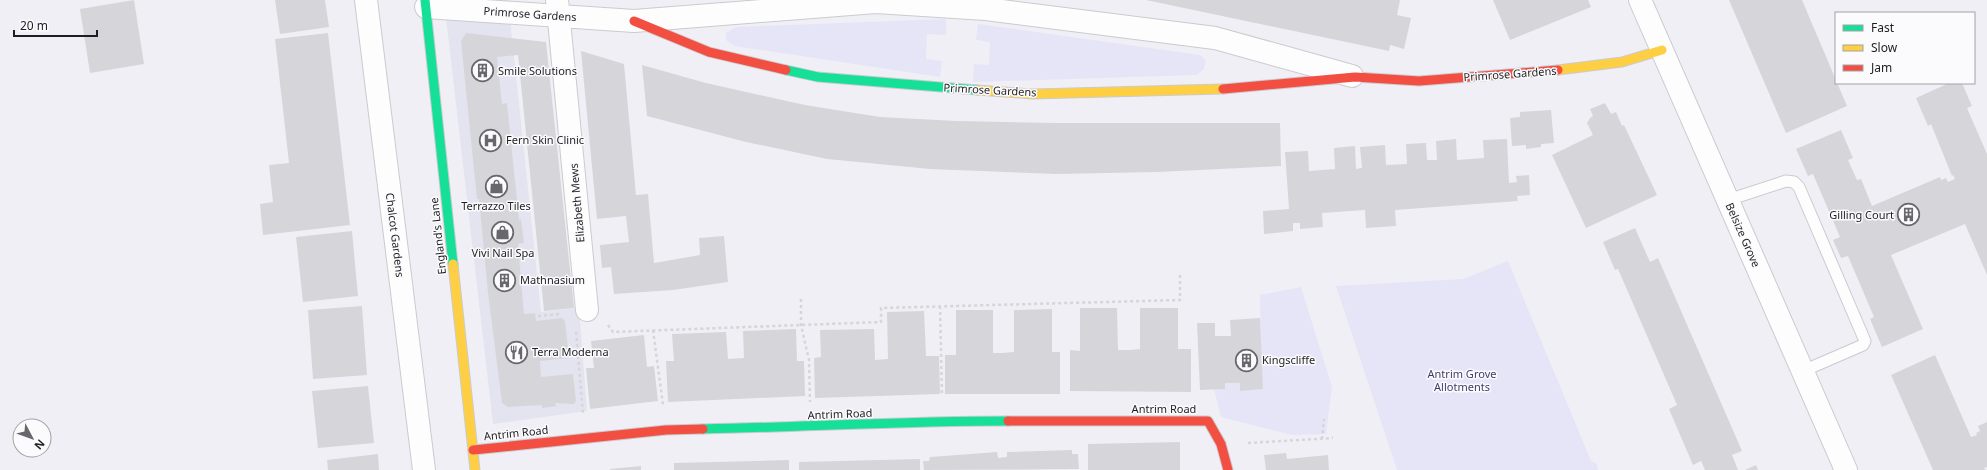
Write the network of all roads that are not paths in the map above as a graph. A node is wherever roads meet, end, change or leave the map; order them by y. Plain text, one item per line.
1 (366, 0) edge
2 (1640, 0) edge
3 (425, 3) edge
4 (558, 8) edge
5 (634, 21) junction
6 (1662, 50) junction
7 (1356, 77) junction
8 (1728, 200) junction
9 (577, 317) road end
10 (1803, 371) junction
11 (473, 450) junction
12 (424, 470) edge
13 (475, 470) edge
14 (1228, 470) edge
15 (1846, 470) edge

1 - 12 street, Chalcot Gardens
2 - 6 street, Belsize Grove
3 - 4 street, Primrose Gardens
3 - 11 street, England's Lane
4 - 5 street, Primrose Gardens
4 - 9 street, Elizabeth Mews
5 - 7 street, Primrose Gardens
5 - 7 street, Primrose Gardens
6 - 7 street, Primrose Gardens
6 - 8 street, Belsize Grove
8 - 10 street, Belsize Grove
8 - 10 lane
10 - 15 street, Belsize Grove
11 - 13 street, England's Lane
11 - 14 street, Antrim Road

